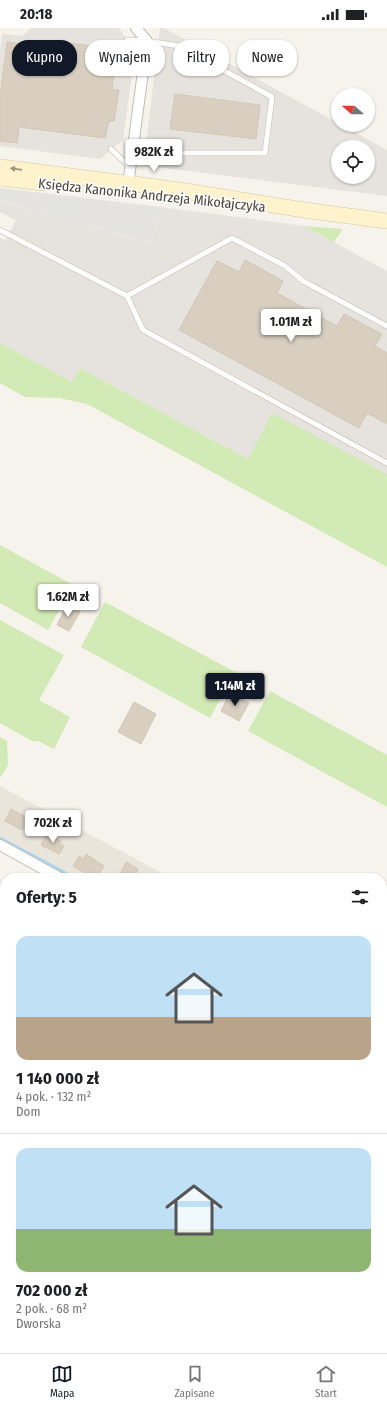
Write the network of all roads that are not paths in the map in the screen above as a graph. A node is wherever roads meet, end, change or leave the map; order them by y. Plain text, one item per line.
1 (136, 28) edge
2 (146, 40) edge
3 (165, 44) edge
4 (143, 76) edge
5 (111, 150) dead end
6 (134, 150) junction
7 (0, 167) edge
8 (131, 168) junction
9 (0, 178) edge
10 (128, 189) junction
11 (387, 221) edge
12 (0, 230) edge
13 (127, 296) junction
14 (387, 326) edge
15 (387, 463) edge
16 (0, 845) edge
17 (51, 873) edge

1 - 2 street
3 - 6 lane
4 - 6 street
5 - 8 lane
6 - 8 street
10 -> 7 main road, Księdza Kanonika Andrzeja Mikołajczyka
8 - 10 street
9 - 10 main road, Księdza Kanonika Andrzeja Mikołajczyka
10 - 11 main road, Księdza Kanonika Andrzeja Mikołajczyka
12 - 13 lane
13 - 14 lane
13 - 15 lane
16 - 17 street

